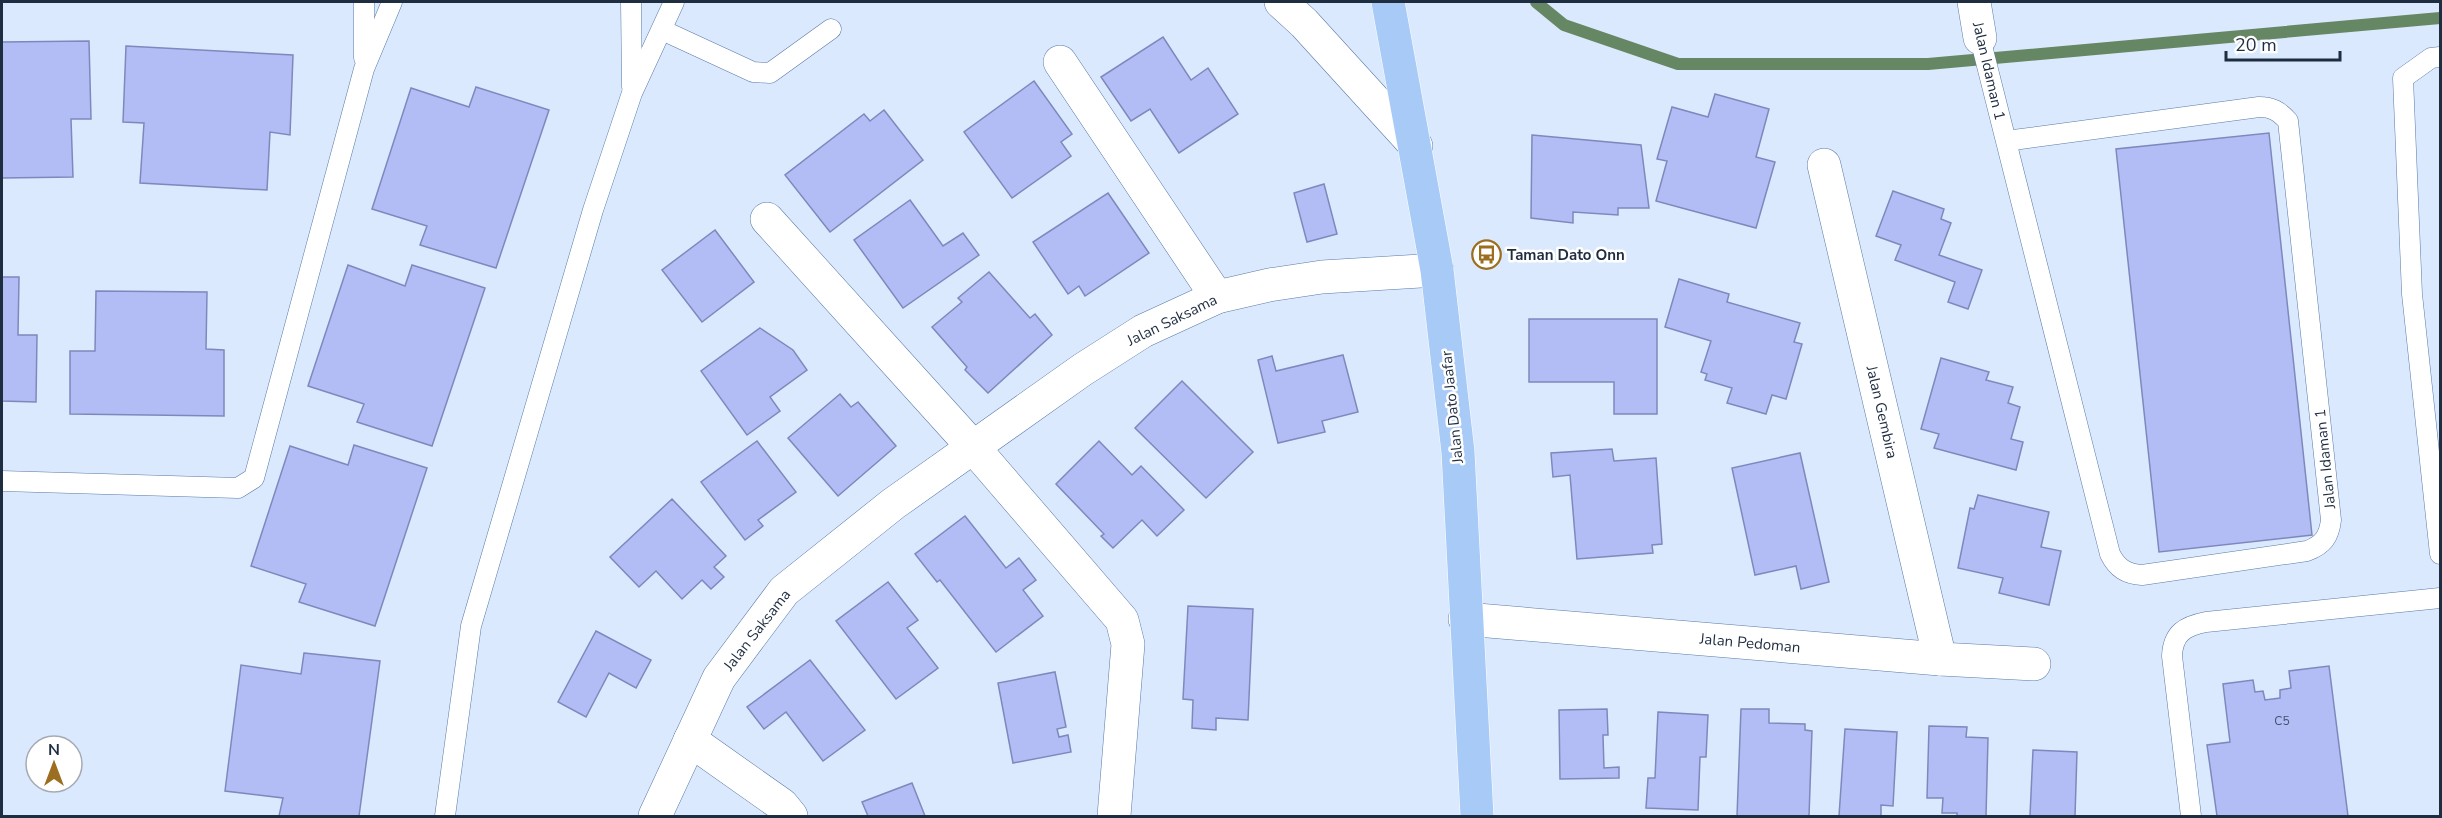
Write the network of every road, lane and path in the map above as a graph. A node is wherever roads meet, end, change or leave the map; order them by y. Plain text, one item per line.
1 (364, 2) edge
2 (392, 2) edge
3 (631, 2) edge
4 (674, 2) edge
5 (1281, 2) edge
6 (1388, 2) edge
7 (1974, 2) edge
8 (831, 29) dead end
9 (662, 30) junction
10 (1980, 38) joint
11 (2440, 57) edge
12 (1060, 62) dead end
13 (364, 69) junction
14 (632, 93) junction
15 (2006, 141) junction
16 (1416, 146) junction
17 (1824, 165) dead end
18 (767, 219) dead end
19 (1437, 270) junction
20 (1217, 297) junction
21 (973, 447) junction
22 (2, 481) edge
23 (2440, 554) edge
24 (2440, 598) edge
25 (1465, 619) junction
26 (1940, 659) junction
27 (2034, 664) dead end
28 (690, 740) junction
29 (446, 816) edge
30 (655, 816) edge
31 (791, 816) edge
32 (1114, 816) edge
33 (1476, 816) edge
34 (2191, 816) edge

1 - 13 lane
2 - 13 lane
3 - 14 lane
4 - 9 lane
5 - 16 street
6 - 16 main road, Jalan Dato Jaafar
7 - 10 street, Jalan Idaman 1
8 - 9 lane
9 - 14 lane
10 - 15 lane, Jalan Idaman 1
11 - 23 lane
12 - 20 street
13 - 22 lane
14 - 29 lane
15 - 15 lane, Jalan Idaman 1
16 - 19 main road, Jalan Dato Jaafar
17 - 26 street, Jalan Gembira
18 - 21 street
19 - 20 street, Jalan Saksama
19 - 25 main road, Jalan Dato Jaafar
20 - 21 street, Jalan Saksama
21 - 28 street, Jalan Saksama
21 - 32 street
24 - 34 lane
25 - 26 street, Jalan Pedoman
25 - 33 main road, Jalan Dato Jaafar
26 - 27 street, Jalan Pedoman
28 - 30 street, Jalan Saksama
28 - 31 street

